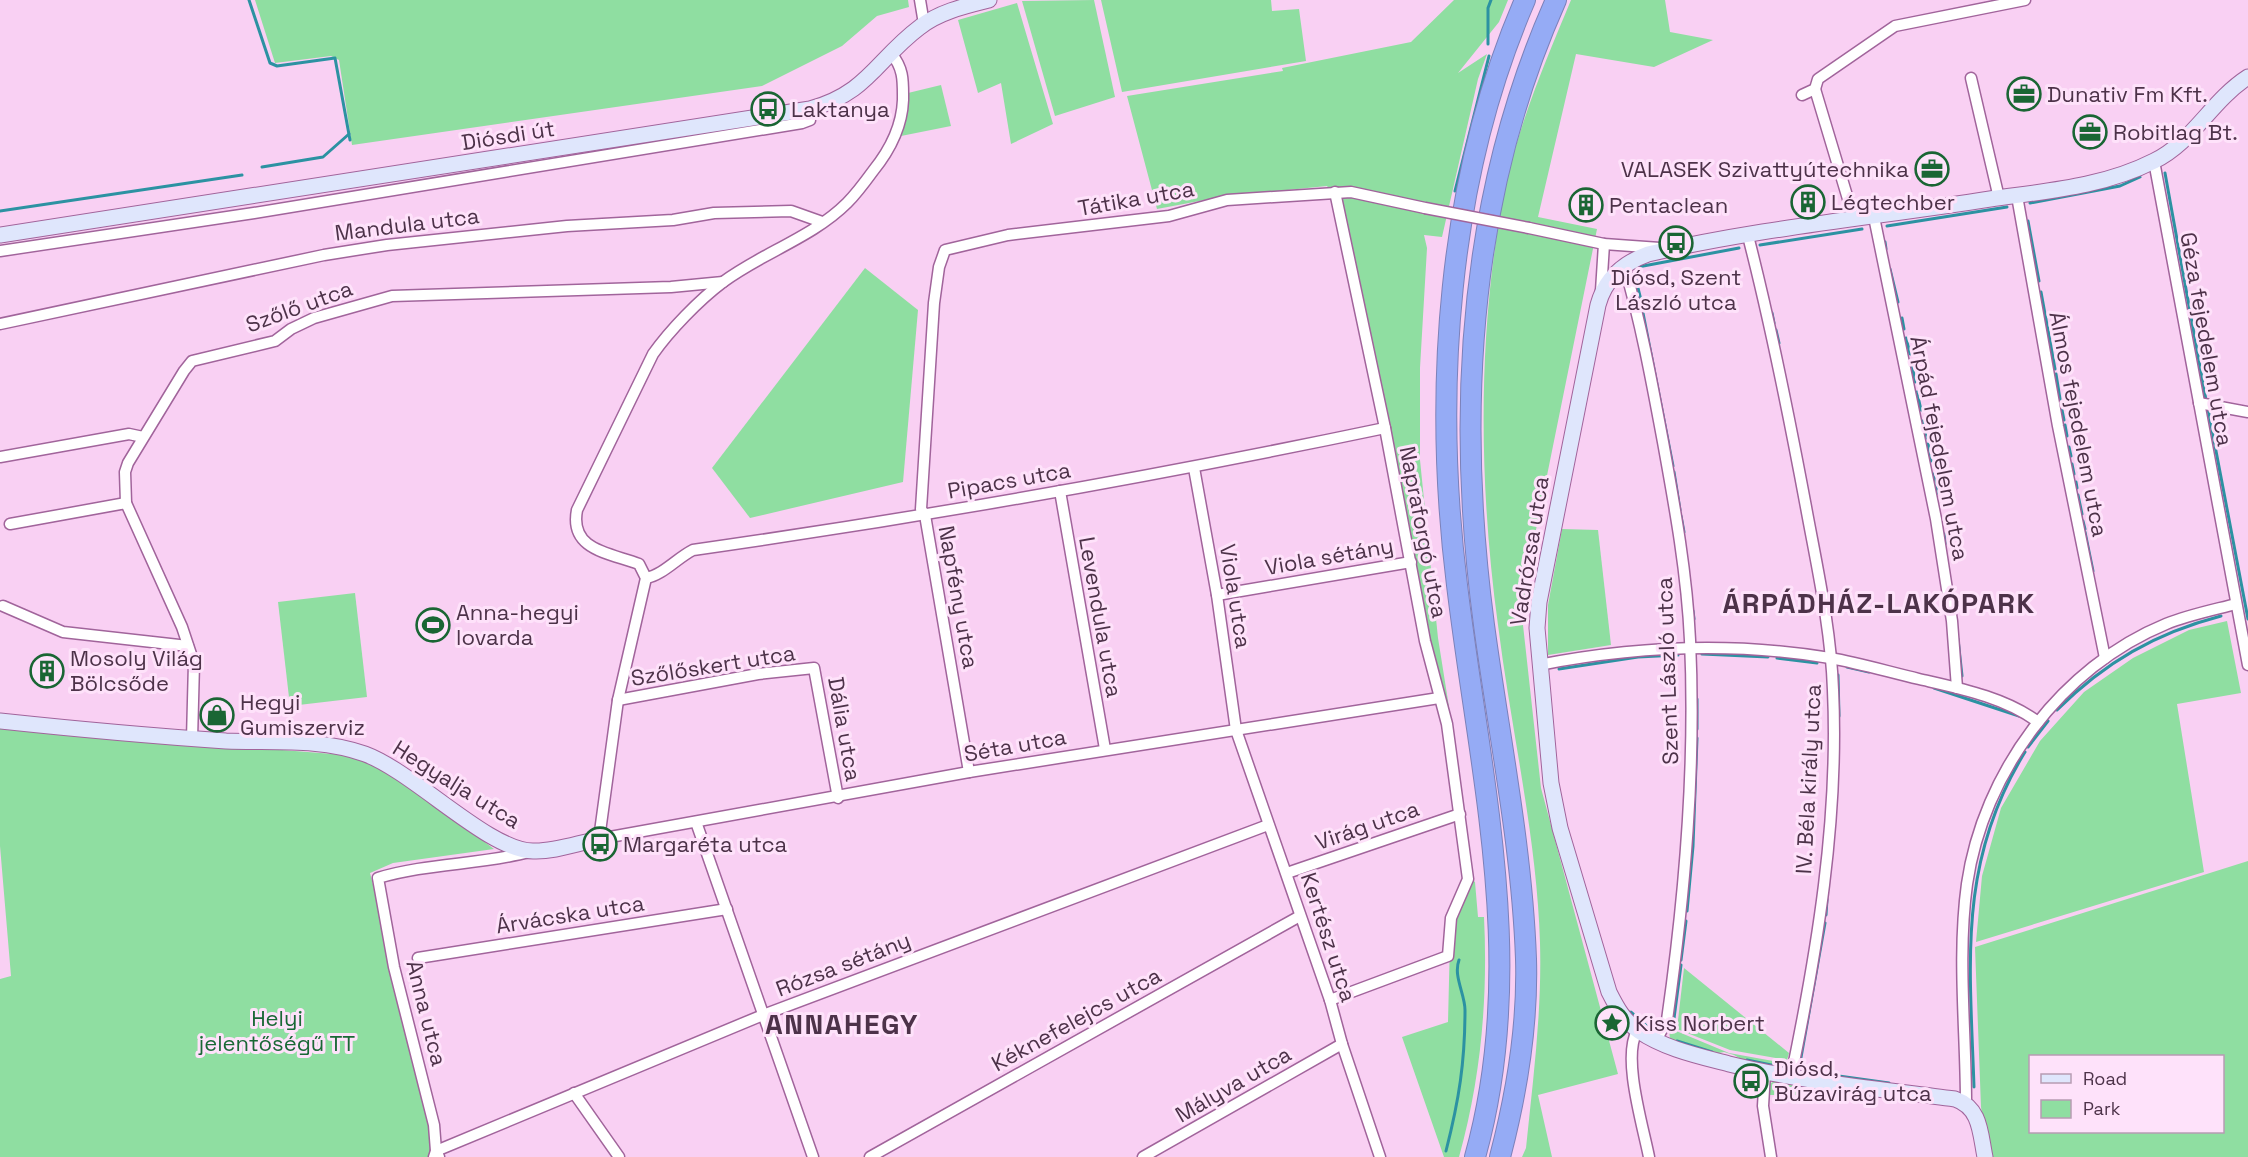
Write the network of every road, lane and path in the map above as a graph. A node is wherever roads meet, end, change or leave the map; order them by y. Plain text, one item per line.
1 (920, 0) edge
2 (989, 0) edge
3 (1556, 0) edge
4 (2025, 0) edge
5 (1523, 4) edge
6 (924, 24) junction
7 (891, 53) junction
8 (2248, 77) edge
9 (1971, 78) dead end
10 (1815, 89) junction
11 (1802, 95) dead end
12 (810, 110) junction
13 (2154, 161) junction
14 (1335, 192) junction
15 (2017, 196) junction
16 (2000, 198) junction
17 (1874, 218) junction
18 (1854, 219) junction
19 (822, 222) junction
20 (0, 235) edge
21 (1748, 236) junction
22 (1588, 240) junction
23 (1604, 244) junction
24 (1672, 248) junction
25 (945, 250) joint
26 (0, 251) edge
27 (1603, 258) junction
28 (1624, 265) junction
29 (723, 282) junction
30 (1601, 295) junction
31 (0, 324) edge
32 (2199, 403) junction
33 (2248, 412) edge
34 (1385, 428) junction
35 (143, 438) junction
36 (0, 457) edge
37 (1194, 468) junction
38 (1060, 491) junction
39 (126, 503) junction
40 (925, 515) junction
41 (10, 524) dead end
42 (1411, 562) junction
43 (646, 578) junction
44 (1217, 595) junction
45 (2236, 604) junction
46 (3, 606) dead end
47 (188, 646) junction
48 (1690, 647) junction
49 (1830, 658) junction
50 (2105, 658) junction
51 (1539, 665) junction
52 (2248, 665) edge
53 (814, 668) joint
54 (1957, 688) junction
55 (1439, 698) junction
56 (618, 700) junction
57 (0, 721) edge
58 (2038, 722) junction
59 (1236, 730) junction
60 (192, 739) junction
61 (1105, 749) junction
62 (969, 772) junction
63 (838, 798) junction
64 (1460, 814) junction
65 (696, 822) junction
66 (1268, 825) junction
67 (599, 839) junction
68 (532, 851) junction
69 (1287, 873) junction
70 (727, 909) junction
71 (1300, 916) junction
72 (418, 958) dead end
73 (1330, 999) junction
74 (764, 1015) junction
75 (1637, 1031) junction
76 (1656, 1041) junction
77 (1342, 1044) junction
78 (1764, 1072) junction
79 (1791, 1077) junction
80 (574, 1093) junction
81 (1970, 1107) junction
82 (436, 1155) edge
83 (619, 1157) edge
84 (813, 1157) edge
85 (870, 1157) edge
86 (1143, 1157) edge
87 (1380, 1157) edge
88 (1475, 1157) edge
89 (1500, 1157) edge
90 (1649, 1157) edge
91 (1771, 1157) edge
92 (1985, 1157) edge

1 - 6 street
2 - 6 street, Diósdi út
3 - 89 highway
4 - 10 street
5 - 88 highway
6 - 7 street, Diósdi út
7 - 12 street, Diósdi út
7 - 19 street
8 - 13 street, Vadrózsa utca
9 - 16 street
10 - 11 street
10 - 18 street
12 - 20 street, Diósdi út
12 - 26 street, Mandula utca
13 - 15 street, Vadrózsa utca
13 - 32 street, Géza fejedelem utca
14 - 22 street, Tátika utca, bridge
14 - 25 street, Tátika utca
14 - 34 street, Napraforgó utca
15 - 16 street, Vadrózsa utca
15 - 50 street, Álmos fejedelem utca
16 - 17 street, Vadrózsa utca
17 - 18 street, Vadrózsa utca
17 - 54 street, Árpád fejedelem utca
18 - 21 street, Vadrózsa utca
19 - 29 street
19 - 31 street, Mandula utca
21 - 24 street, Vadrózsa utca
21 - 49 street, IV. Béla király utca
22 - 23 street, Tátika utca
22 - 27 street
23 - 24 street, Tátika utca
23 - 27 street
24 - 28 street, Vadrózsa utca
25 - 40 street, Napfény utca
27 - 30 street
28 - 30 street, Vadrózsa utca
28 - 48 street, Szent László utca
29 - 35 street, Szőlő utca
29 - 43 street
30 - 51 street, Vadrózsa utca
32 - 33 street
32 - 45 street, Géza fejedelem utca
34 - 37 street, Pipacs utca
34 - 42 street, Napraforgó utca
35 - 36 street
35 - 39 street, Szőlő utca
37 - 38 street, Pipacs utca
37 - 44 street, Viola utca
38 - 40 street, Pipacs utca
38 - 61 street, Levendula utca
39 - 41 street
39 - 47 street, Szőlő utca
40 - 43 street, Pipacs utca
40 - 62 street, Napfény utca
42 - 44 street, Viola sétány
42 - 55 street, Napraforgó utca
43 - 56 street
44 - 59 street, Viola utca
45 - 50 street
45 - 52 street, Géza fejedelem utca
46 - 47 street
47 - 60 street, Szőlő utca
48 - 49 street
48 - 51 street
48 - 76 street, Szent László utca
49 - 54 street
49 - 79 street, IV. Béla király utca
50 - 58 street
51 - 75 street, Vadrózsa utca
53 - 56 street, Szőlőskert utca
53 - 63 street, Dália utca
54 - 58 street
55 - 59 street, Séta utca
55 - 64 street, Napraforgó utca
56 - 67 street
57 - 60 street, Hegyalja utca
58 - 81 street
59 - 61 street, Séta utca
59 - 66 street, Kertész utca
60 - 68 street, Hegyalja utca
61 - 62 street, Séta utca
62 - 63 street, Séta utca
63 - 65 street, Séta utca
64 - 69 street, Virág utca
64 - 73 street, Napraforgó utca
65 - 67 street, Séta utca
65 - 70 street
66 - 69 street, Kertész utca
66 - 74 street, Rózsa sétány
67 - 68 street
68 - 82 street, Anna utca
69 - 71 street, Kertész utca
70 - 72 street, Árvácska utca
70 - 74 street
71 - 73 street, Kertész utca
71 - 85 street, Kéknefelejcs utca
73 - 77 street, Kertész utca
74 - 80 street, Rózsa sétány
74 - 84 street
75 - 76 street, Vadrózsa utca
75 - 90 street
76 - 78 street, Vadrózsa utca
77 - 86 street, Mályva utca
77 - 87 street, Kertész utca
78 - 79 street, Vadrózsa utca
78 - 91 street
79 - 81 street, Vadrózsa utca
80 - 82 street, Rózsa sétány
80 - 83 street
81 - 92 street

